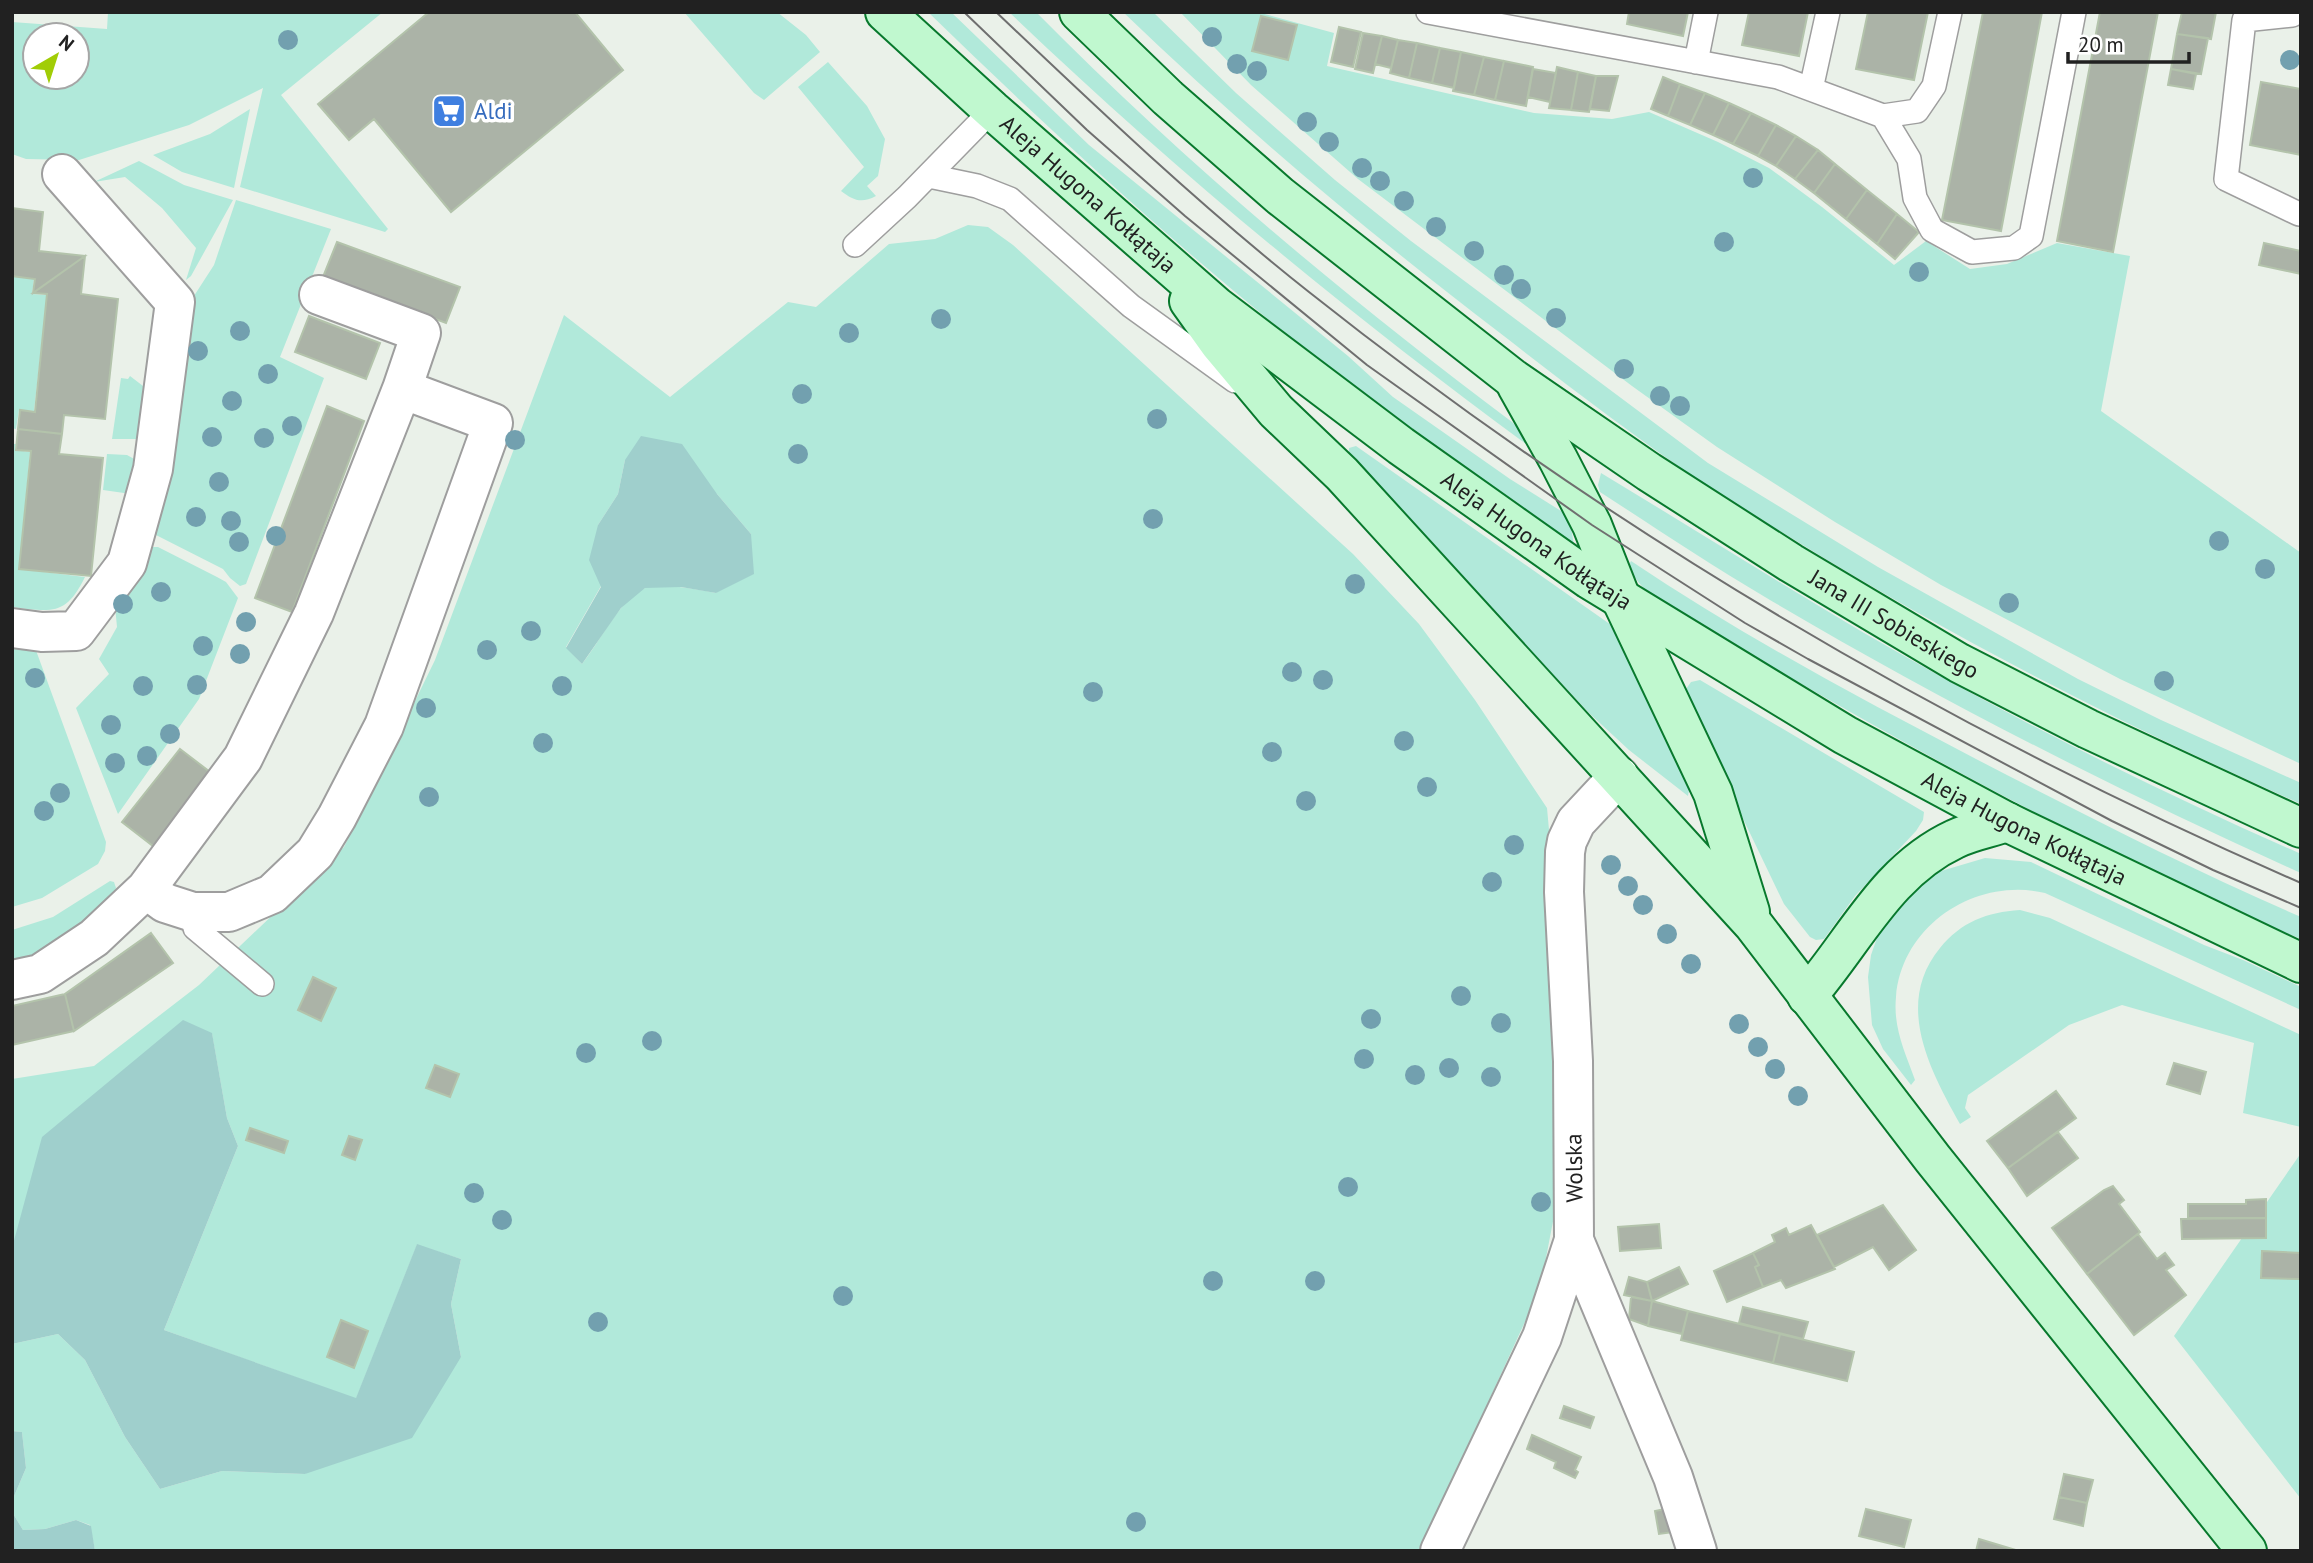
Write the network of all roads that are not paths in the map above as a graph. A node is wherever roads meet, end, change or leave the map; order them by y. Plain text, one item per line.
1 (885, 12) edge
2 (1079, 12) edge
3 (1428, 12) edge
4 (1706, 12) edge
5 (1828, 12) edge
6 (1950, 12) edge
7 (2074, 12) edge
8 (2296, 15) edge
9 (1471, 16) edge
10 (1696, 62) junction
11 (1811, 89) junction
12 (992, 110) junction
13 (1883, 116) junction
14 (62, 174) dead end
15 (929, 176) junction
16 (2299, 214) dead end
17 (855, 245) dead end
18 (1156, 255) junction
19 (319, 295) dead end
20 (1512, 378) junction
21 (402, 389) junction
22 (1276, 411) junction
23 (1622, 601) junction
24 (12, 628) edge
25 (1619, 776) junction
26 (2007, 822) junction
27 (2301, 828) edge
28 (146, 889) junction
29 (193, 912) junction
30 (1753, 924) junction
31 (2285, 956) edge
32 (12, 980) edge
33 (262, 984) dead end
34 (1807, 996) junction
35 (1574, 1240) junction
36 (1440, 1551) edge
37 (1697, 1551) edge
38 (2247, 1551) edge

1 - 12 main road, Aleja Hugona Kołłątaja
2 - 20 main road
3 - 9 lane
4 - 10 lane
5 - 11 lane
6 - 13 lane
7 - 13 lane
8 - 16 lane
9 - 10 lane
10 - 11 lane
11 - 13 lane
12 - 15 lane
12 - 18 main road, Aleja Hugona Kołłątaja
14 - 24 street
15 - 17 lane
15 - 22 lane
18 - 22 main road
18 - 23 main road, Aleja Hugona Kołłątaja
19 - 21 street
20 - 23 main road
20 - 27 main road, Jana III Sobieskiego
21 - 28 street
21 - 29 street
22 - 25 main road
23 - 26 main road, Aleja Hugona Kołłątaja
23 - 30 main road
25 - 30 main road
25 - 35 street, Wolska
26 - 31 main road, Aleja Hugona Kołłątaja
26 - 34 main road
28 - 29 street
28 - 32 street
29 - 33 lane
30 - 34 main road
34 - 38 main road
35 - 36 street, Wolska
35 - 37 street

